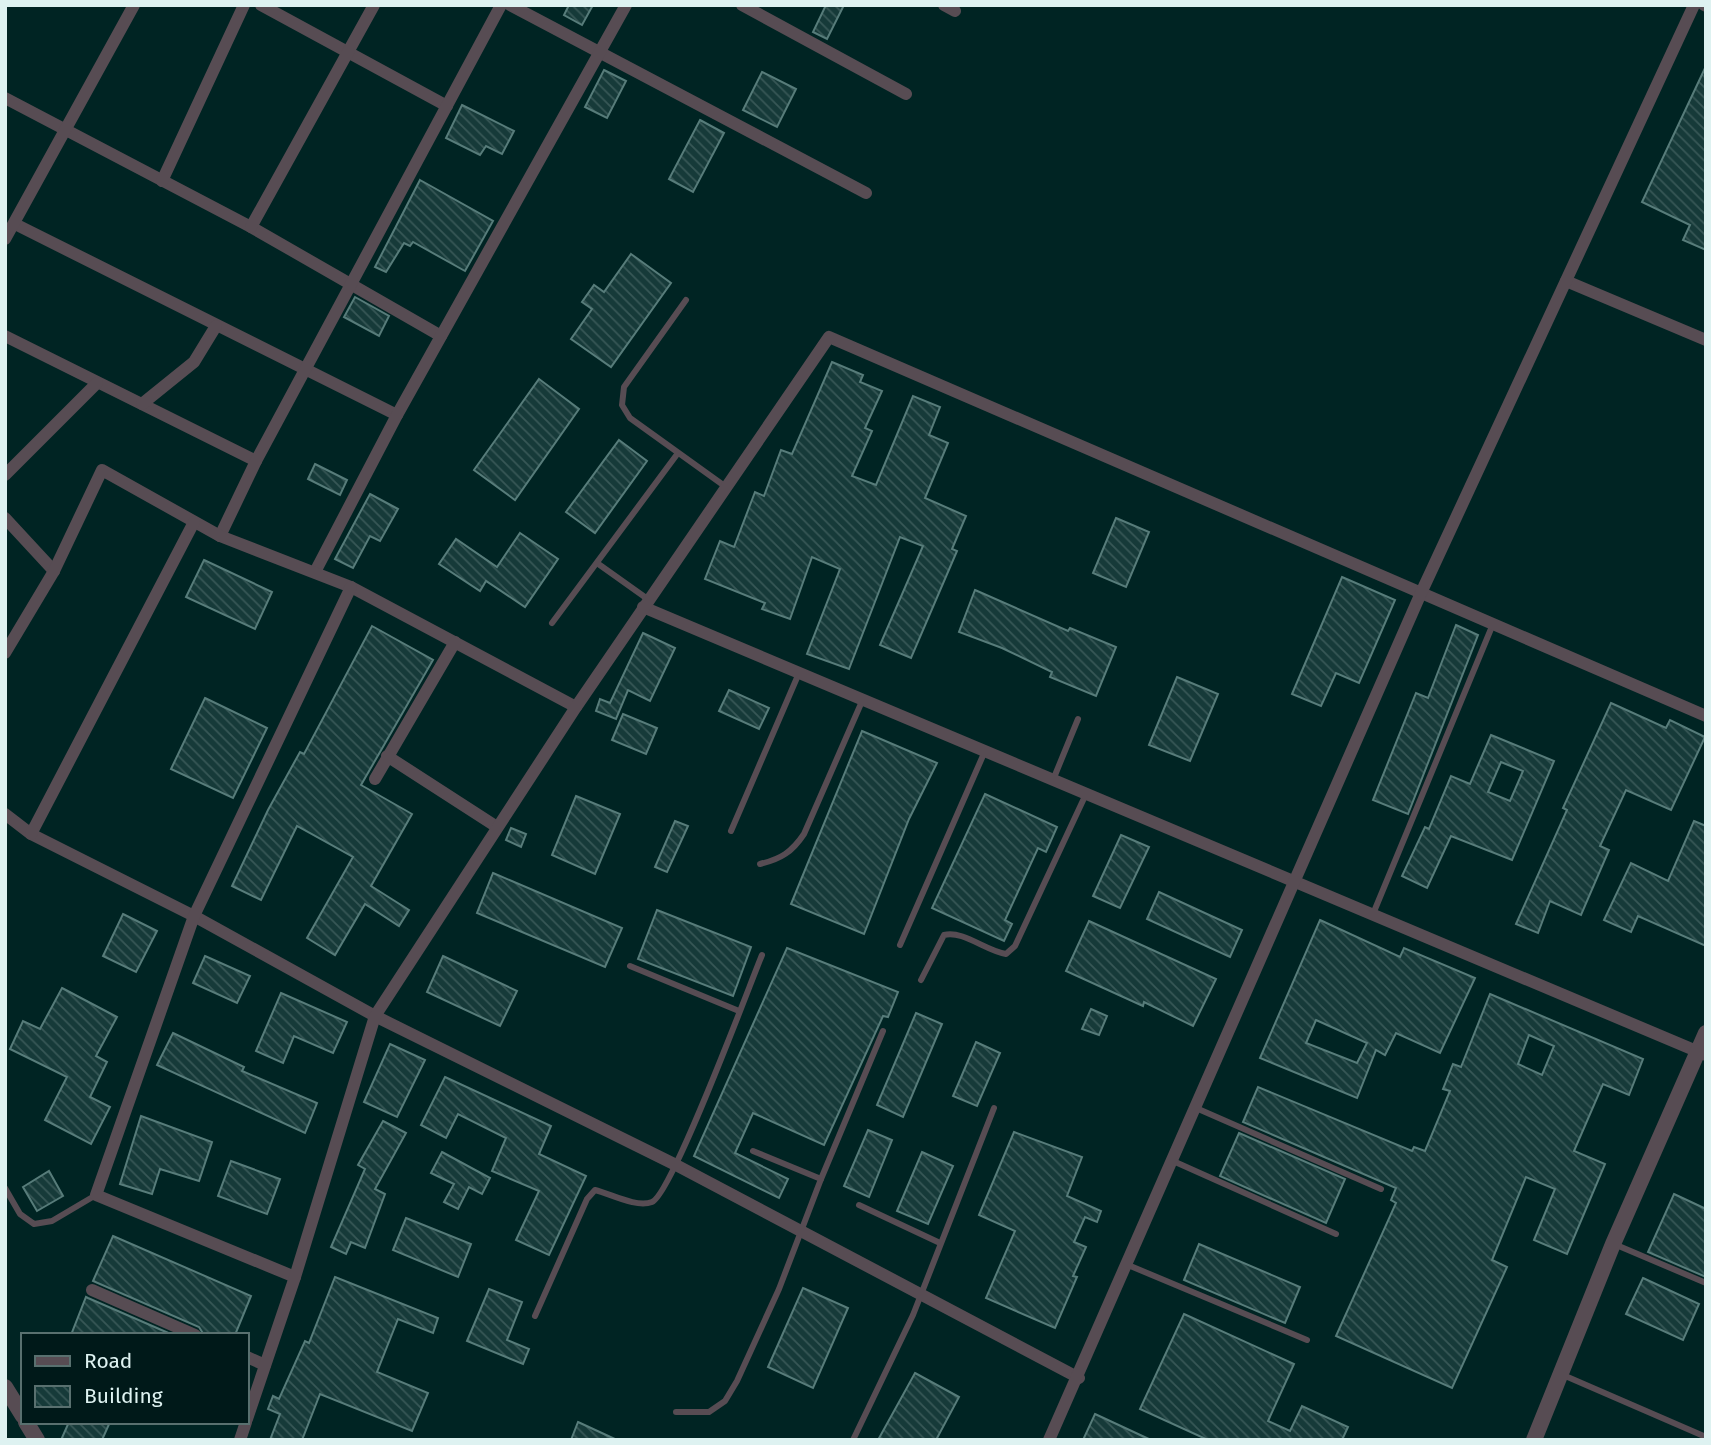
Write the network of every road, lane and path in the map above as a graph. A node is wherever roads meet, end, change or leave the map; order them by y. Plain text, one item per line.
1 (134, 5) edge
2 (244, 5) edge
3 (261, 5) edge
4 (374, 5) edge
5 (501, 5) edge
6 (510, 5) edge
7 (626, 5) edge
8 (1694, 5) edge
9 (750, 7) edge
10 (599, 50) junction
11 (348, 52) junction
12 (906, 93) dead end
13 (5, 98) edge
14 (447, 106) junction
15 (65, 132) junction
16 (162, 181) junction
17 (866, 193) dead end
18 (15, 223) junction
19 (251, 227) junction
20 (5, 239) edge
21 (1566, 281) junction
22 (352, 286) junction
23 (686, 300) dead end
24 (216, 326) junction
25 (441, 335) junction
26 (5, 336) edge
27 (1706, 340) edge
28 (305, 372) junction
29 (97, 383) junction
30 (142, 404) junction
31 (397, 415) junction
32 (678, 453) junction
33 (256, 461) junction
34 (5, 475) edge
35 (726, 487) junction
36 (5, 518) edge
37 (194, 522) junction
38 (220, 536) junction
39 (597, 562) junction
40 (54, 571) junction
41 (315, 572) junction
42 (351, 587) junction
43 (1421, 593) junction
44 (646, 604) junction
45 (552, 623) dead end
46 (1493, 624) junction
47 (455, 642) junction
48 (5, 653) edge
49 (799, 673) junction
50 (863, 699) junction
51 (576, 707) junction
52 (1706, 716) edge
53 (1078, 719) dead end
54 (985, 751) junction
55 (387, 756) junction
56 (375, 779) dead end
57 (1053, 780) junction
58 (1086, 794) junction
59 (5, 814) edge
60 (496, 827) junction
61 (731, 831) dead end
62 (31, 834) junction
63 (760, 864) dead end
64 (1295, 882) junction
65 (1373, 915) junction
66 (194, 916) junction
67 (900, 945) dead end
68 (762, 955) dead end
69 (630, 967) dead end
70 (921, 980) dead end
71 (739, 1011) junction
72 (375, 1016) junction
73 (883, 1031) dead end
74 (1706, 1033) edge
75 (1702, 1053) edge
76 (995, 1108) dead end
77 (1196, 1108) junction
78 (753, 1151) dead end
79 (1173, 1161) junction
80 (676, 1165) junction
81 (821, 1179) junction
82 (5, 1188) edge
83 (1381, 1189) dead end
84 (96, 1195) junction
85 (859, 1205) dead end
86 (800, 1233) junction
87 (1336, 1234) dead end
88 (940, 1243) junction
89 (1613, 1244) junction
90 (1128, 1265) junction
91 (295, 1277) junction
92 (1706, 1283) edge
93 (92, 1290) dead end
94 (920, 1294) junction
95 (535, 1317) dead end
96 (190, 1333) edge
97 (1307, 1340) dead end
98 (248, 1357) edge
99 (265, 1364) junction
100 (1562, 1374) junction
101 (1079, 1378) junction
102 (5, 1387) edge
103 (677, 1412) dead end
104 (21, 1413) edge
105 (248, 1415) edge
106 (27, 1424) edge
107 (1706, 1437) edge
108 (37, 1440) edge
109 (853, 1440) edge
110 (1049, 1440) edge
111 (1534, 1440) edge

1 - 15 street
2 - 16 street
3 - 11 street
4 - 11 street
5 - 14 street
6 - 10 street
7 - 10 street
8 - 21 street
9 - 12 street
10 - 17 street
10 - 25 street
11 - 14 street
11 - 19 street
13 - 15 street
14 - 22 street
15 - 16 street
15 - 18 street
16 - 19 street
18 - 20 street
18 - 24 street
19 - 22 street
21 - 27 street
21 - 43 street
22 - 25 street
22 - 28 street
23 - 32 lane
24 - 28 street
24 - 30 street
25 - 31 street
26 - 29 street
28 - 31 street
28 - 33 street
29 - 30 street
29 - 34 street
30 - 33 street
31 - 41 street
32 - 35 lane
32 - 39 lane
33 - 38 street
35 - 43 street
35 - 44 street
36 - 40 street
37 - 38 street
37 - 40 street
37 - 62 street
38 - 41 street
39 - 44 lane
39 - 45 lane
40 - 48 street
41 - 42 street
42 - 47 street
42 - 66 street
43 - 46 street
43 - 64 street
44 - 49 street
44 - 51 street
46 - 52 street
46 - 65 lane
47 - 51 street
47 - 55 street
49 - 50 street
49 - 61 lane
50 - 54 street
50 - 63 lane
51 - 60 street
53 - 57 lane
54 - 57 street
54 - 67 lane
55 - 56 street
55 - 60 street
57 - 58 street
58 - 64 street
58 - 70 lane
59 - 62 street
60 - 72 street
62 - 66 street
64 - 65 street
64 - 77 street
65 - 75 street
66 - 72 street
66 - 84 street
68 - 71 lane
69 - 71 lane
71 - 80 lane
72 - 80 street
72 - 91 street
73 - 81 lane
74 - 75 street
75 - 89 street
76 - 88 lane
77 - 79 street
77 - 83 lane
78 - 81 lane
79 - 87 lane
79 - 90 street
80 - 86 street
80 - 95 lane
81 - 86 lane
82 - 84 lane
84 - 91 street
85 - 88 lane
86 - 94 street
86 - 103 lane
88 - 94 lane
89 - 92 lane
89 - 100 street
90 - 97 lane
90 - 101 street
91 - 99 street
93 - 96 street
94 - 101 street
94 - 109 lane
98 - 99 street
99 - 105 street
100 - 107 lane
100 - 111 street
101 - 110 street
102 - 104 street
106 - 108 street

